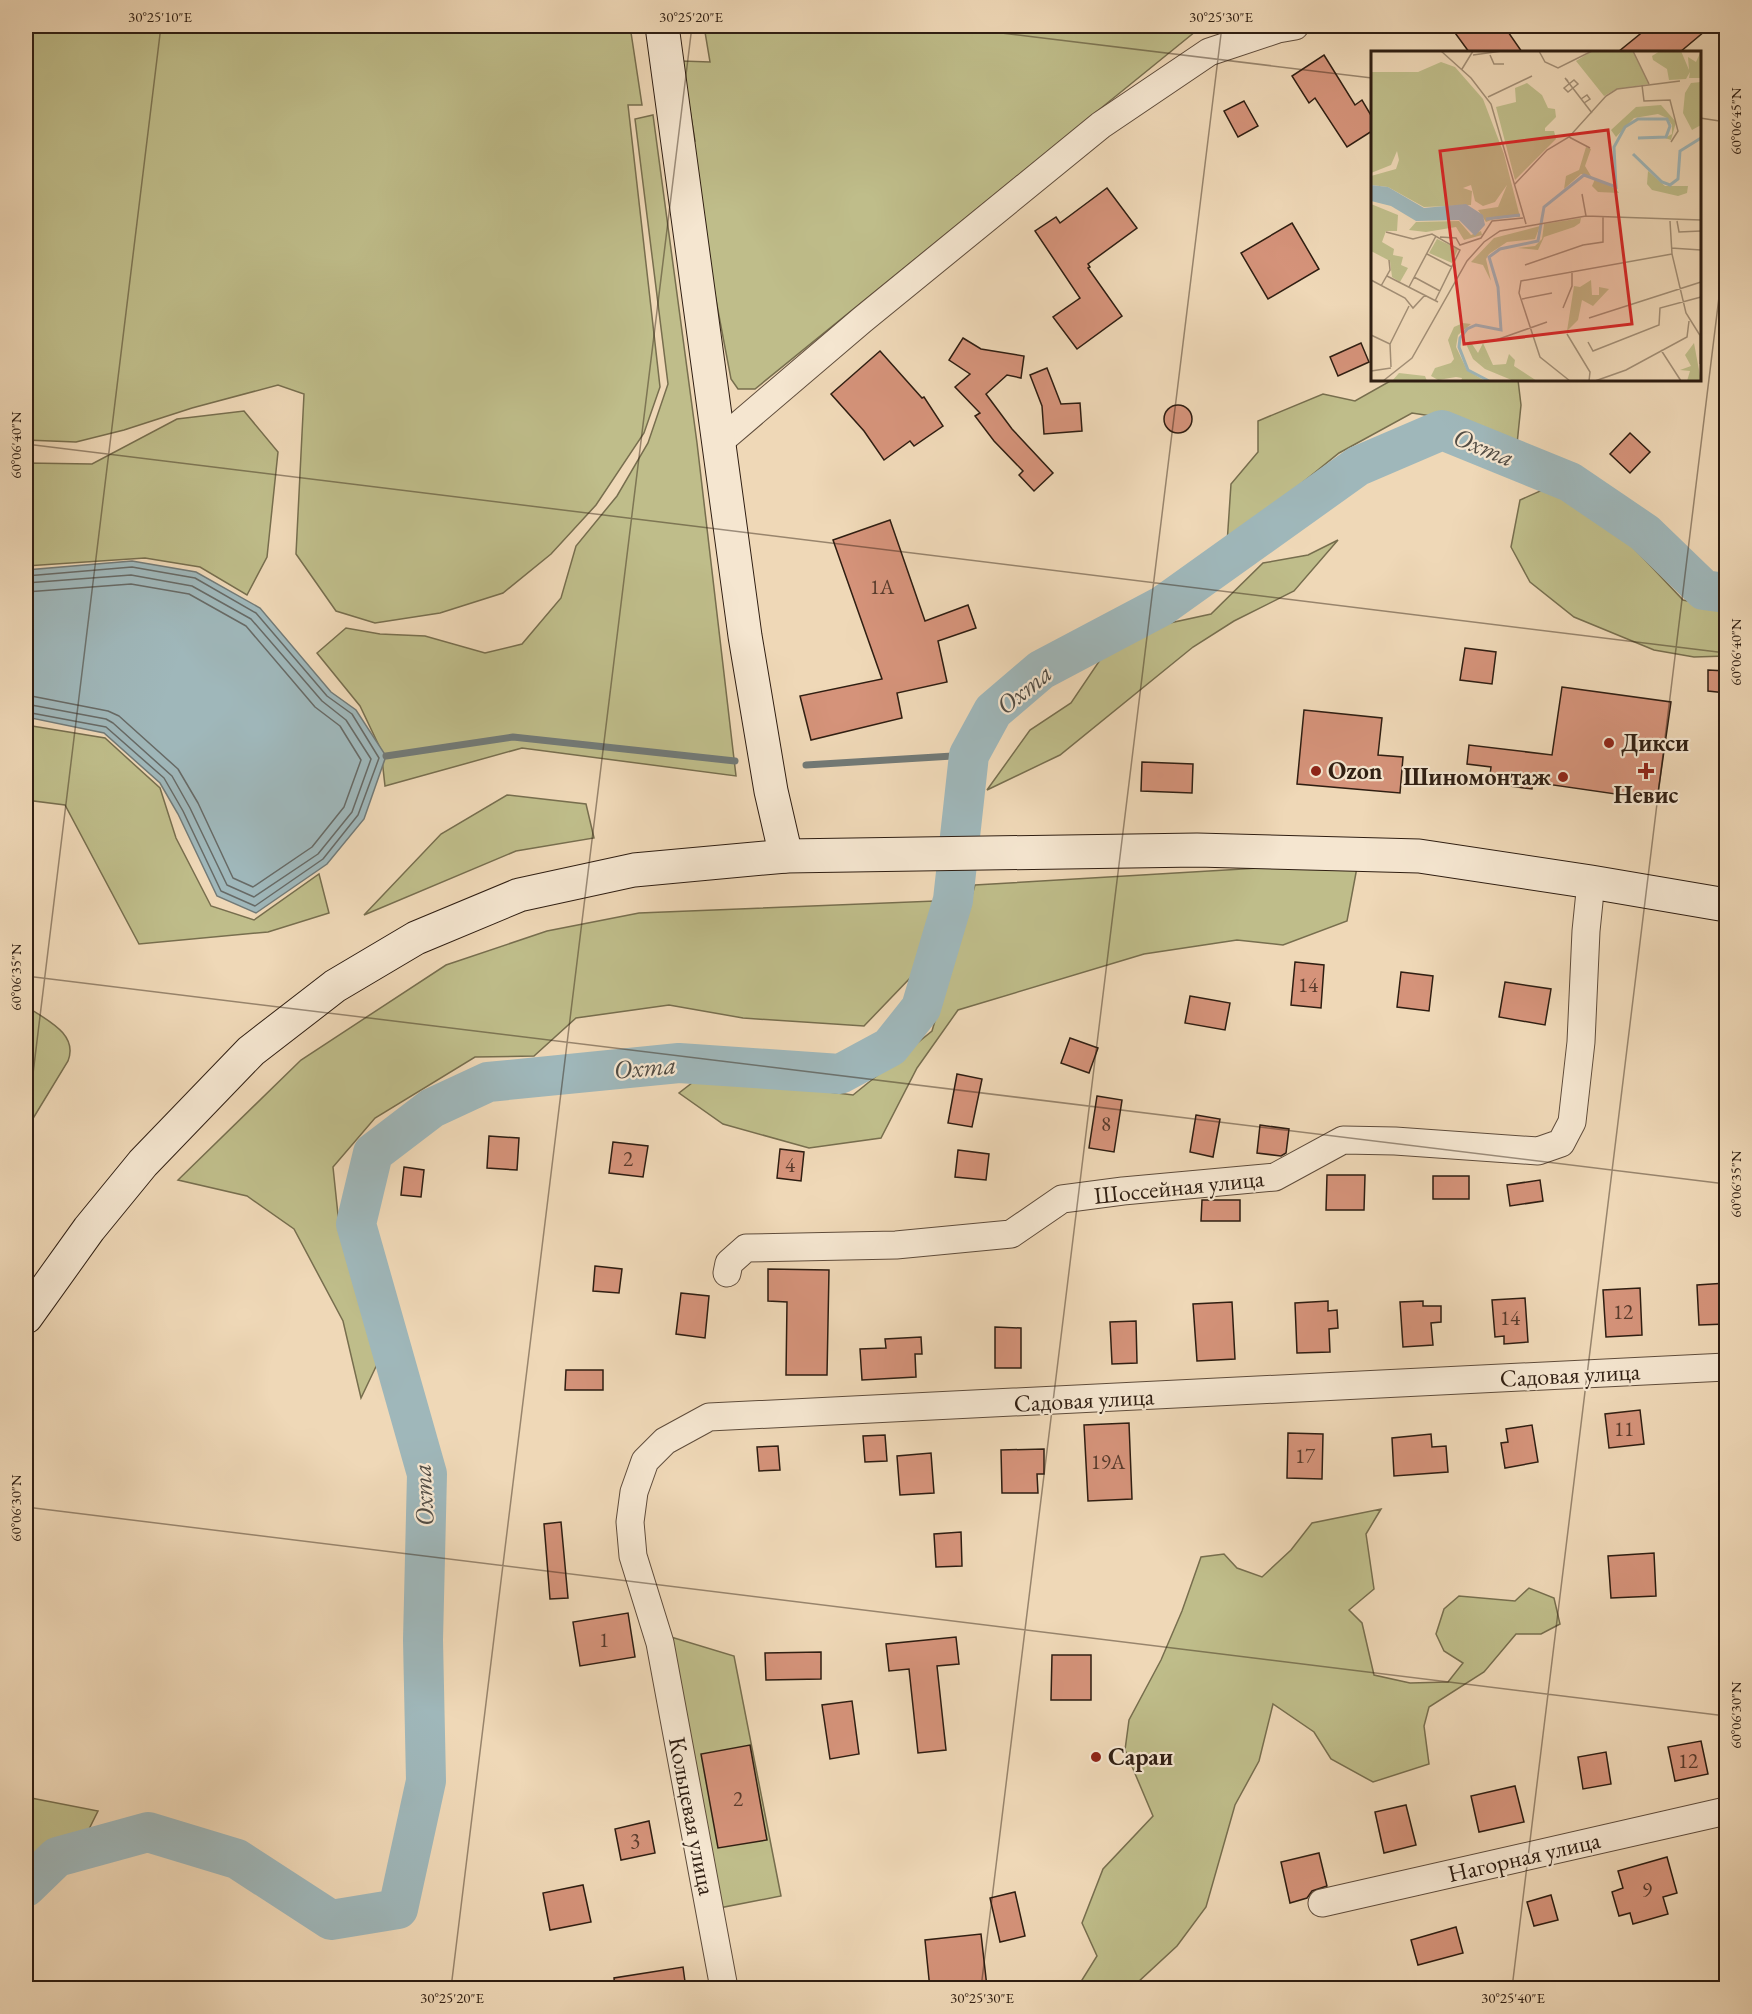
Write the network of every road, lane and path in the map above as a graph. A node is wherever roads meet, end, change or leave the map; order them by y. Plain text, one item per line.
1 (662, 26) edge
2 (1295, 26) edge
3 (718, 442) junction
4 (786, 856) junction
5 (1591, 882) junction
6 (1726, 905) edge
7 (727, 1273) dead end
8 (26, 1317) edge
9 (1726, 1367) edge
10 (660, 1644) joint
11 (1726, 1811) edge
12 (1322, 1903) dead end
13 (723, 1989) edge

1 - 3 main road
2 - 3 street
3 - 4 main road
4 - 5 main road
4 - 8 main road
5 - 6 main road
5 - 7 street, Шоссейная улица
9 - 10 street, Садовая улица
10 - 13 street, Кольцевая улица
11 - 12 street, Нагорная улица

